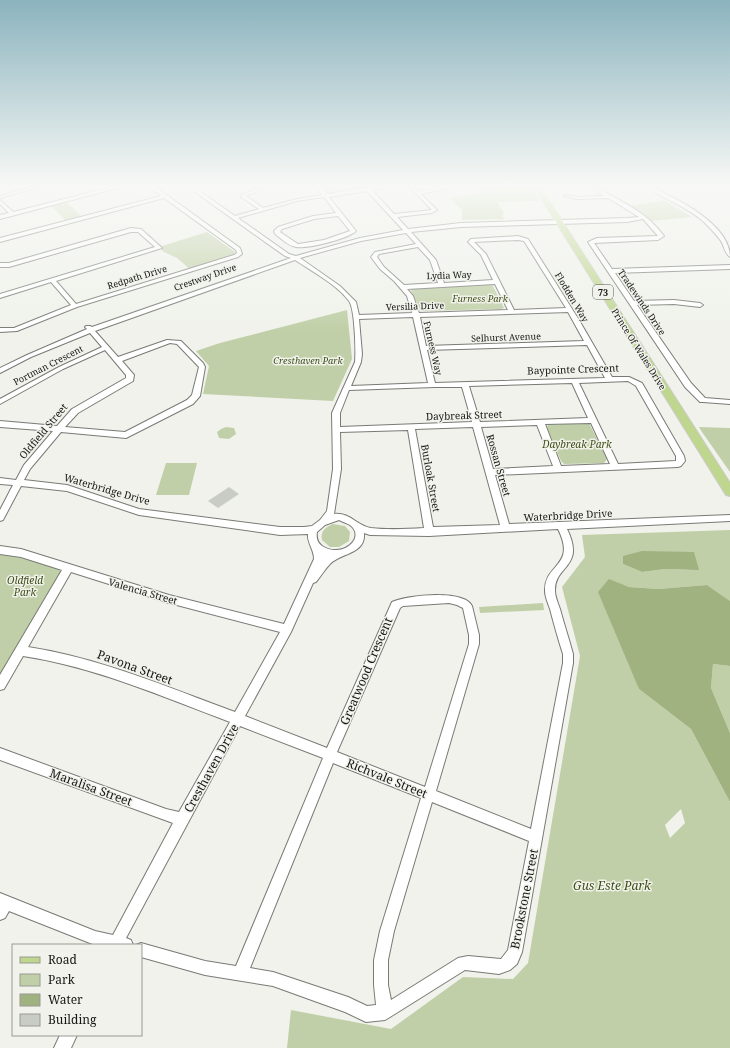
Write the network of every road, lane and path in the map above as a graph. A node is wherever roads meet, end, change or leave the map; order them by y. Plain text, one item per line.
1 (23, 234) edge
2 (117, 234) edge
3 (143, 234) edge
4 (217, 234) edge
5 (261, 234) edge
6 (278, 234) edge
7 (347, 234) edge
8 (384, 234) edge
9 (409, 234) edge
10 (567, 234) edge
11 (658, 234) edge
12 (717, 234) edge
13 (0, 240) edge
14 (419, 245) junction
15 (730, 255) edge
16 (294, 257) junction
17 (0, 265) edge
18 (730, 267) edge
19 (610, 270) junction
20 (53, 281) junction
21 (496, 282) junction
22 (441, 284) junction
23 (403, 287) junction
24 (0, 296) edge
25 (632, 303) junction
26 (700, 304) dead end
27 (75, 306) junction
28 (570, 310) junction
29 (512, 312) junction
30 (416, 315) junction
31 (356, 317) junction
32 (90, 328) junction
33 (0, 330) edge
34 (588, 343) junction
35 (107, 347) junction
36 (424, 348) junction
37 (118, 360) junction
38 (0, 369) edge
39 (609, 379) junction
40 (574, 380) junction
41 (465, 384) junction
42 (432, 386) junction
43 (347, 388) junction
44 (0, 402) edge
45 (730, 402) edge
46 (593, 420) junction
47 (540, 422) junction
48 (0, 424) edge
49 (476, 424) junction
50 (411, 427) junction
51 (59, 429) junction
52 (337, 430) junction
53 (616, 467) junction
54 (558, 469) junction
55 (490, 472) junction
56 (0, 481) edge
57 (18, 483) junction
58 (333, 489) junction
59 (730, 492) edge
60 (0, 518) edge
61 (344, 518) junction
62 (730, 518) edge
63 (324, 520) junction
64 (561, 526) junction
65 (358, 527) junction
66 (506, 528) junction
67 (314, 529) junction
68 (280, 531) junction
69 (408, 532) junction
70 (429, 532) junction
71 (359, 541) junction
72 (315, 544) junction
73 (0, 550) edge
74 (337, 555) junction
75 (68, 568) junction
76 (305, 589) junction
77 (287, 628) junction
78 (20, 651) junction
79 (0, 685) edge
80 (238, 719) junction
81 (0, 754) edge
82 (330, 755) junction
83 (429, 795) junction
84 (182, 819) junction
85 (536, 837) junction
86 (2, 905) edge
87 (119, 944) edge
88 (142, 950) edge
89 (240, 974) junction
90 (385, 1012) junction
91 (68, 1036) edge
92 (62, 1048) edge

1 - 13 street
2 - 17 street
3 - 20 street
4 - 27 street, Redpath Drive
5 - 16 street
6 - 7 street
8 - 16 street, Crestway Drive
9 - 14 street
10 - 59 main road, Prince Of Wales Drive / 73
11 - 19 street, Tradewinds Drive
12 - 15 street
14 - 22 street
14 - 23 street, Furness Way
16 - 31 street
16 - 32 street, Crestway Drive
18 - 19 street
19 - 25 street, Tradewinds Drive
20 - 24 street
20 - 27 street
21 - 22 street, Lydia Way
21 - 28 street, Flodden Way
21 - 29 street, Flodden Way
22 - 23 street, Lydia Way
23 - 30 street, Furness Way
25 - 26 street
25 - 45 street, Tradewinds Drive
27 - 33 street, Redpath Drive
28 - 29 street, Versilia Drive
28 - 34 street, Flodden Way
29 - 30 street, Versilia Drive
30 - 31 street, Versilia Drive
30 - 36 street, Furness Way
31 - 43 street
32 - 35 street, Oldfield Street
32 - 38 street, Crestway Drive
34 - 36 street, Selhurst Avenue
34 - 39 street, Flodden Way
35 - 37 street, Oldfield Street
35 - 44 street, Portman Crescent
36 - 42 street, Furness Way
37 - 51 street, Oldfield Street
37 - 51 street
39 - 40 street, Baypointe Crescent
39 - 53 street, Baypointe Crescent
40 - 41 street, Baypointe Crescent
40 - 46 street
41 - 42 street, Baypointe Crescent
41 - 49 street, Rossan Street
42 - 43 street, Baypointe Crescent
43 - 52 street
46 - 47 street, Daybreak Street
46 - 53 street
47 - 49 street, Daybreak Street
47 - 54 street
48 - 51 street
49 - 50 street, Daybreak Street
49 - 55 street, Rossan Street
50 - 52 street, Daybreak Street
50 - 70 street, Burloak Street
51 - 57 street, Oldfield Street
52 - 58 street
53 - 54 street, Baypointe Crescent
54 - 55 street, Baypointe Crescent
55 - 66 street, Rossan Street
56 - 57 street, Waterbridge Drive
57 - 60 street, Oldfield Street
57 - 68 street, Waterbridge Drive
58 - 61 street
58 - 63 street
61 - 63 street
61 - 65 street
62 - 64 street, Waterbridge Drive
63 - 67 street
64 - 66 street, Waterbridge Drive
64 - 85 street, Brookstone Street
65 - 69 street, Waterbridge Drive
65 - 71 street
66 - 70 street, Waterbridge Drive
67 - 68 street, Waterbridge Drive
67 - 72 street
68 - 72 street, Waterbridge Drive
69 - 70 street, Waterbridge Drive
69 - 71 street, Waterbridge Drive
71 - 74 street
72 - 74 street
72 - 76 street, Cresthaven Drive
73 - 75 street, Valencia Street
74 - 76 street, Cresthaven Drive
75 - 77 street, Valencia Street
75 - 78 street
76 - 77 street, Cresthaven Drive
77 - 80 street, Cresthaven Drive
78 - 79 street
78 - 80 street, Pavona Street
80 - 82 street, Richvale Street
80 - 84 street, Cresthaven Drive
81 - 84 street, Maralisa Street
82 - 83 street, Richvale Street
82 - 83 street, Greatwood Crescent
82 - 89 street, Greatwood Crescent
83 - 85 street, Richvale Street
83 - 90 street, Greatwood Crescent
84 - 87 street, Cresthaven Drive
85 - 90 street, Brookstone Street
86 - 87 street
88 - 89 street, Brookstone Street
89 - 90 street, Brookstone Street
91 - 92 street

